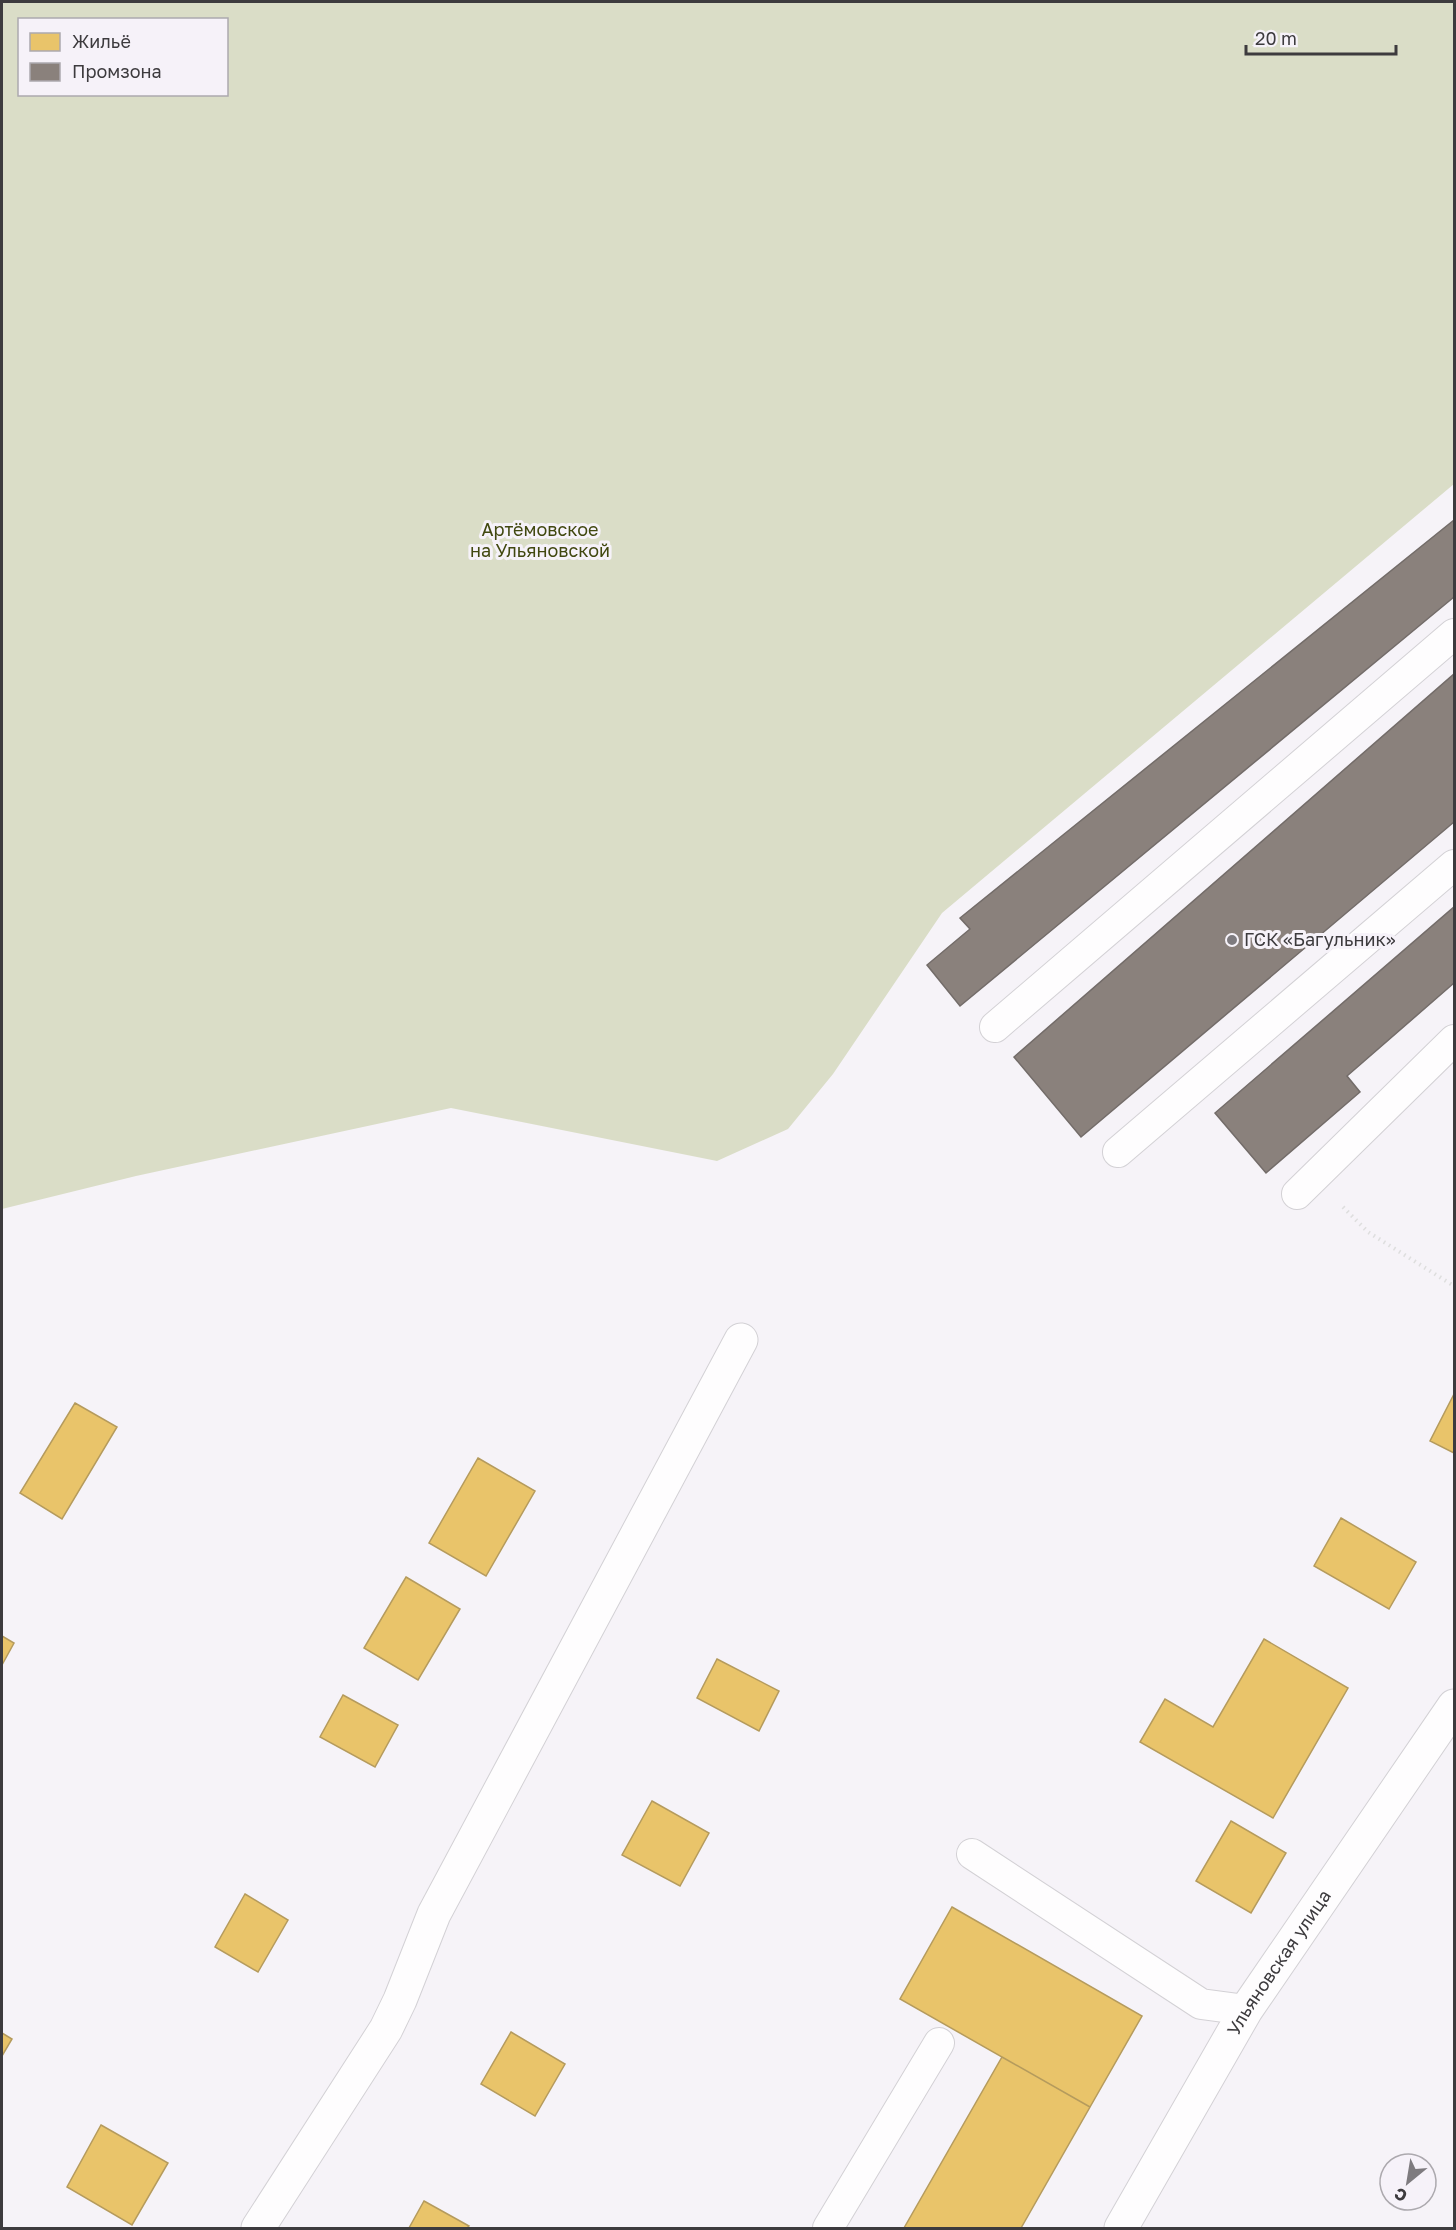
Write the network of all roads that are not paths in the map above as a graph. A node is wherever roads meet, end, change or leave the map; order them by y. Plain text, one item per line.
1 (1455, 634) edge
2 (1455, 865) edge
3 (995, 1027) dead end
4 (1455, 1040) edge
5 (1118, 1152) dead end
6 (1305, 1186) road end
7 (741, 1340) dead end
8 (1455, 1706) edge
9 (972, 1854) dead end
10 (1246, 2010) junction
11 (939, 2043) dead end
12 (258, 2229) edge
13 (828, 2229) edge
14 (1120, 2229) edge

1 - 3 lane
2 - 5 lane
4 - 6 lane
7 - 12 street
8 - 10 street, Ульяновская улица
9 - 10 lane
10 - 14 street, Ульяновская улица
11 - 13 lane

